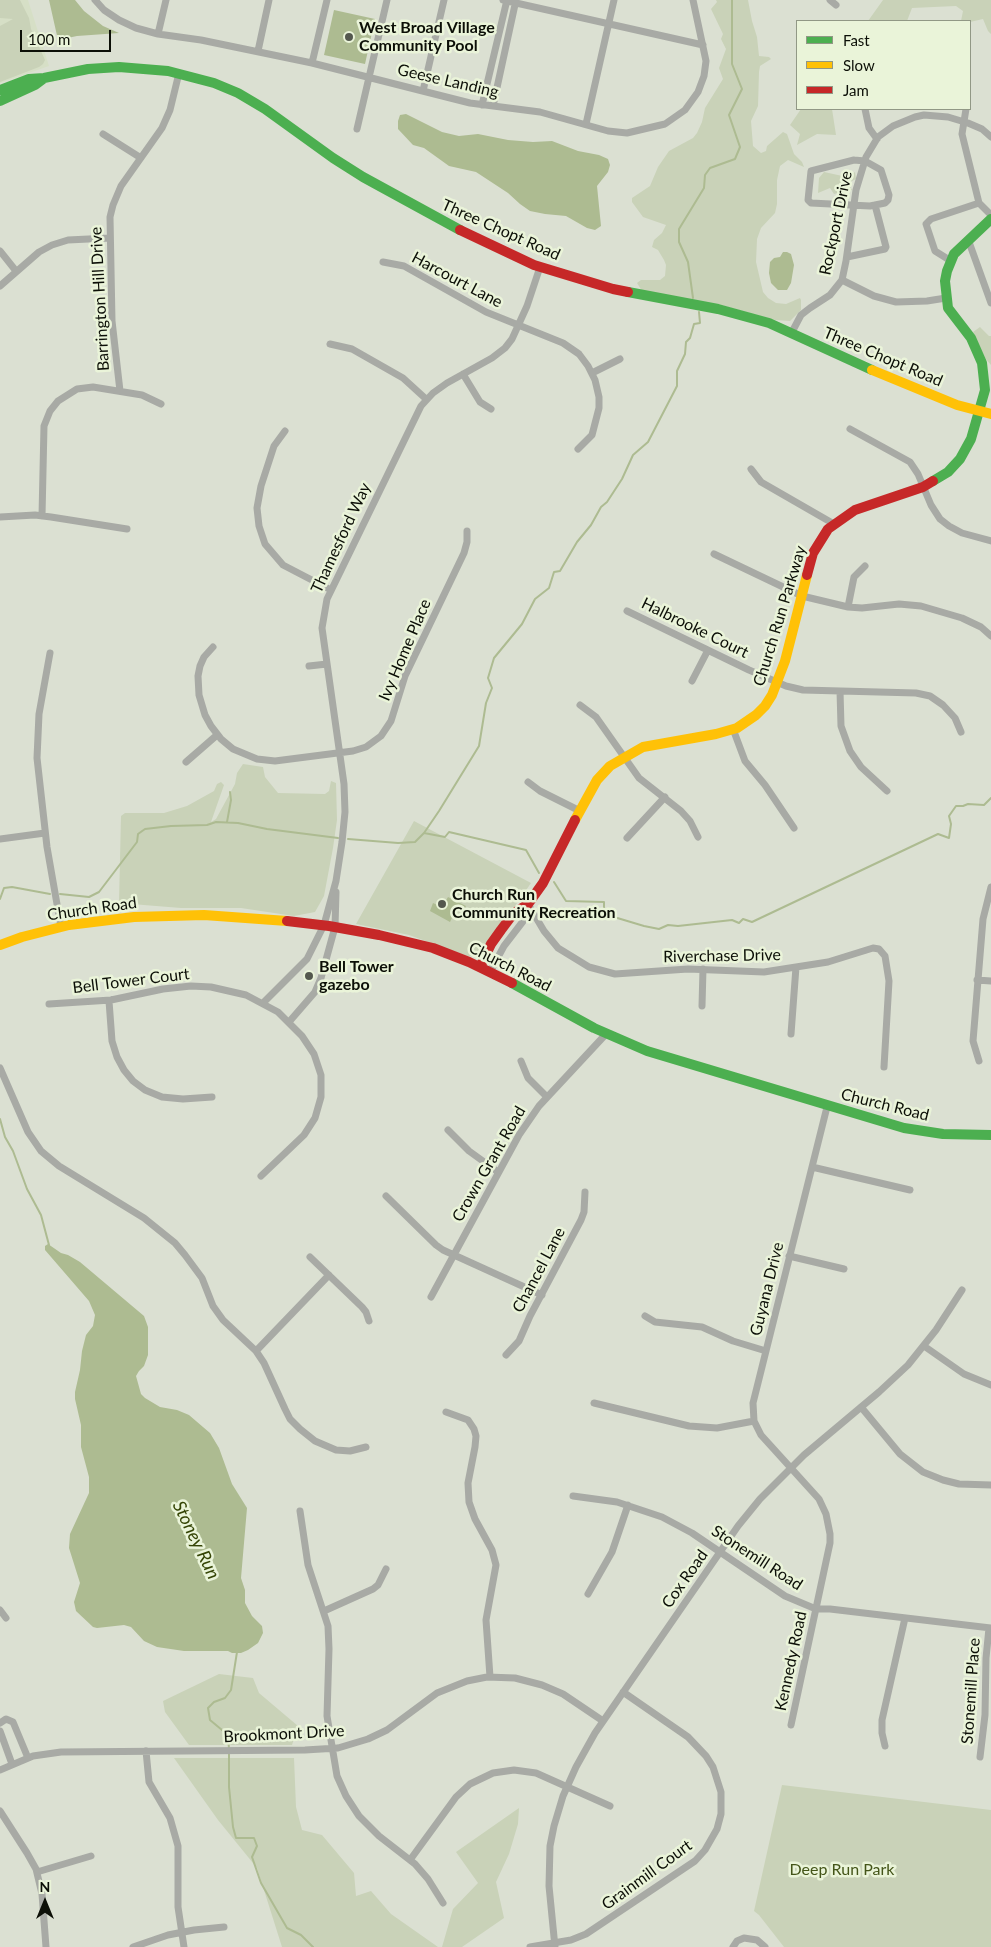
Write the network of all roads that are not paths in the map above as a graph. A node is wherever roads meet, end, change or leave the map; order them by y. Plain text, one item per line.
1 (95, 0) edge
2 (166, 0) edge
3 (269, 0) edge
4 (327, 0) edge
5 (387, 0) edge
6 (444, 0) edge
7 (506, 0) edge
8 (614, 0) edge
9 (693, 0) edge
10 (516, 1) edge
11 (608, 24) junction
12 (158, 34) junction
13 (704, 46) junction
14 (258, 51) junction
15 (312, 63) junction
16 (179, 73) junction
17 (369, 76) junction
18 (44, 78) junction
19 (0, 90) edge
20 (423, 91) junction
21 (0, 101) edge
22 (482, 104) junction
23 (493, 106) junction
24 (865, 110) edge
25 (966, 110) edge
26 (924, 112) edge
27 (965, 122) junction
28 (586, 124) junction
29 (357, 129) dead end
30 (103, 134) dead end
31 (991, 136) edge
32 (877, 139) junction
33 (141, 158) junction
34 (865, 161) junction
35 (979, 203) junction
36 (853, 205) junction
37 (875, 206) junction
38 (991, 215) edge
39 (991, 219) edge
40 (109, 238) junction
41 (969, 242) junction
42 (0, 251) edge
43 (847, 257) junction
44 (383, 262) dead end
45 (950, 262) junction
46 (540, 267) junction
47 (16, 272) junction
48 (842, 280) junction
49 (0, 286) edge
50 (946, 298) junction
51 (991, 302) edge
52 (518, 326) junction
53 (792, 332) junction
54 (330, 344) dead end
55 (620, 359) dead end
56 (592, 373) junction
57 (463, 374) junction
58 (120, 391) junction
59 (426, 399) junction
60 (160, 404) dead end
61 (491, 409) dead end
62 (979, 412) junction
63 (991, 414) edge
64 (850, 429) dead end
65 (285, 431) dead end
66 (578, 449) dead end
67 (751, 468) dead end
68 (924, 487) junction
69 (42, 516) junction
70 (0, 517) edge
71 (834, 524) junction
72 (127, 529) dead end
73 (466, 532) dead end
74 (991, 541) edge
75 (714, 554) dead end
76 (864, 566) dead end
77 (331, 590) junction
78 (802, 596) junction
79 (848, 607) junction
80 (628, 611) dead end
81 (991, 636) edge
82 (213, 647) dead end
83 (708, 650) junction
84 (50, 653) dead end
85 (327, 664) junction
86 (309, 666) dead end
87 (692, 681) dead end
88 (777, 682) junction
89 (840, 691) junction
90 (580, 705) dead end
91 (733, 729) junction
92 (961, 732) dead end
93 (217, 734) junction
94 (339, 753) junction
95 (624, 757) junction
96 (186, 762) dead end
97 (528, 782) dead end
98 (887, 791) dead end
99 (665, 797) junction
100 (580, 811) junction
101 (794, 828) dead end
102 (45, 833) junction
103 (698, 837) dead end
104 (628, 838) dead end
105 (0, 839) edge
106 (336, 881) junction
107 (991, 887) edge
108 (528, 904) junction
109 (324, 925) junction
110 (61, 926) junction
111 (335, 927) junction
112 (0, 945) edge
113 (480, 967) junction
114 (796, 967) junction
115 (703, 969) junction
116 (490, 972) junction
117 (977, 980) junction
118 (991, 982) edge
119 (111, 1000) junction
120 (263, 1003) junction
121 (49, 1004) dead end
122 (702, 1006) dead end
123 (289, 1022) junction
124 (606, 1034) junction
125 (791, 1034) dead end
126 (521, 1061) dead end
127 (979, 1061) dead end
128 (884, 1067) dead end
129 (0, 1068) edge
130 (212, 1097) dead end
131 (547, 1097) junction
132 (827, 1107) junction
133 (448, 1130) dead end
134 (991, 1135) edge
135 (812, 1167) junction
136 (498, 1172) junction
137 (261, 1176) dead end
138 (910, 1190) dead end
139 (585, 1192) dead end
140 (386, 1196) dead end
141 (453, 1255) junction
142 (789, 1256) junction
143 (310, 1257) dead end
144 (844, 1269) dead end
145 (329, 1275) junction
146 (962, 1290) dead end
147 (542, 1295) junction
148 (430, 1297) dead end
149 (645, 1316) dead end
150 (369, 1321) dead end
151 (924, 1346) junction
152 (256, 1351) junction
153 (766, 1351) junction
154 (506, 1355) dead end
155 (991, 1385) edge
156 (594, 1403) dead end
157 (861, 1408) junction
158 (446, 1412) dead end
159 (754, 1421) junction
160 (366, 1447) dead end
161 (790, 1468) junction
162 (991, 1485) edge
163 (573, 1496) dead end
164 (628, 1505) junction
165 (300, 1511) dead end
166 (720, 1552) junction
167 (386, 1569) dead end
168 (588, 1594) dead end
169 (816, 1609) junction
170 (0, 1610) edge
171 (324, 1611) junction
172 (6, 1618) dead end
173 (905, 1618) junction
174 (990, 1628) edge
175 (490, 1677) junction
176 (623, 1692) junction
177 (603, 1721) junction
178 (0, 1723) edge
179 (791, 1725) dead end
180 (0, 1731) edge
181 (885, 1746) dead end
182 (332, 1748) junction
183 (146, 1751) junction
184 (980, 1757) dead end
185 (28, 1758) junction
186 (12, 1764) junction
187 (0, 1770) edge
188 (567, 1786) junction
189 (610, 1806) dead end
190 (0, 1811) edge
191 (91, 1856) dead end
192 (410, 1860) junction
193 (37, 1872) junction
194 (443, 1903) dead end
195 (224, 1927) dead end
196 (182, 1933) junction
197 (555, 1945) edge
198 (46, 1947) edge
199 (133, 1947) edge
200 (184, 1947) edge
201 (530, 1947) edge
202 (734, 1947) edge
203 (765, 1947) edge

1 - 12 street, Geese Landing
2 - 12 street
3 - 14 street
4 - 15 street
5 - 17 street
6 - 20 street
7 - 10 street
7 - 22 street
8 - 11 street
9 - 13 street, Geese Landing
10 - 11 street
10 - 23 street
11 - 13 street
11 - 28 street
12 - 14 street, Geese Landing
13 - 28 street, Geese Landing
14 - 15 street, Geese Landing
15 - 17 street, Geese Landing
16 - 18 main road, Three Chopt Road
16 - 33 street, Barrington Hill Drive
16 - 46 main road, Three Chopt Road
17 - 20 street, Geese Landing
17 - 29 street
18 - 19 main road, Three Chopt Road
18 - 21 main road, Three Chopt Road
20 - 22 street, Geese Landing
22 - 23 street, Geese Landing
23 - 28 street, Geese Landing
24 - 32 street
25 - 27 street
26 - 27 street, Rockport Drive
26 - 32 street, Rockport Drive
27 - 31 street, Rockport Drive
27 - 35 street
30 - 33 street
32 - 34 street, Rockport Drive
33 - 40 street, Barrington Hill Drive
34 - 36 street, Rockport Drive
34 - 36 street
34 - 37 street
35 - 38 street
35 - 45 street
36 - 37 street
36 - 43 street, Rockport Drive
37 - 43 street
39 - 41 main road
40 - 47 street
40 - 58 street, Barrington Hill Drive
41 - 45 main road
41 - 51 street
42 - 47 street
43 - 48 street, Rockport Drive
44 - 52 street, Harcourt Lane
45 - 50 main road
46 - 52 street, Thamesford Way
46 - 53 main road, Three Chopt Road
47 - 49 street
48 - 50 street
48 - 53 street, Rockport Drive
50 - 62 main road
52 - 56 street, Harcourt Lane
52 - 57 street, Thamesford Way
53 - 62 main road, Three Chopt Road
54 - 59 street
55 - 56 street
56 - 66 street
57 - 59 street, Thamesford Way
57 - 61 street
58 - 60 street
58 - 69 street
59 - 77 street, Thamesford Way
62 - 63 main road, Three Chopt Road
62 - 68 main road, Church Run Parkway
64 - 68 street
65 - 77 street
67 - 71 street
68 - 71 main road, Church Run Parkway
68 - 74 street
69 - 70 street
69 - 72 street
71 - 78 main road, Church Run Parkway
73 - 94 street, Ivy Home Place
75 - 78 street
76 - 79 street
77 - 85 street, Thamesford Way
78 - 79 street
78 - 88 main road, Church Run Parkway
79 - 81 street
80 - 83 street, Halbrooke Court
82 - 93 street, Ivy Home Place
83 - 87 street
83 - 88 street, Halbrooke Court
84 - 102 street
85 - 86 street
85 - 94 street, Thamesford Way
88 - 89 street, Halbrooke Court
88 - 91 main road, Church Run Parkway
89 - 92 street, Halbrooke Court
89 - 98 street
90 - 95 street
91 - 95 main road, Church Run Parkway
91 - 101 street
93 - 94 street, Ivy Home Place
93 - 96 street
94 - 106 street, Thamesford Way
95 - 99 street
95 - 100 main road, Church Run Parkway
97 - 100 street
99 - 103 street
99 - 104 street
100 - 108 main road, Church Run Parkway
102 - 105 street
102 - 110 street
106 - 109 street, Thamesford Way
106 - 111 street, Thamesford Way
107 - 117 street
108 - 113 main road, Church Run Parkway
108 - 115 street, Riverchase Drive
108 - 116 street, Church Run Parkway
109 - 110 main road, Church Road
109 - 111 main road, Church Road
109 - 120 street, Thamesford Way
110 - 112 main road, Church Road
111 - 113 main road, Church Road
111 - 123 street, Thamesford Way
113 - 116 main road, Church Road
114 - 115 street, Riverchase Drive
114 - 125 street
114 - 128 street, Riverchase Drive
115 - 122 street
116 - 124 main road, Church Road
117 - 118 street
117 - 127 street
119 - 120 street, Bell Tower Court
119 - 121 street, Bell Tower Court
119 - 130 street
120 - 123 street, Bell Tower Court
123 - 137 street, Bell Tower Court
124 - 131 street, Crown Grant Road
124 - 132 main road, Church Road
126 - 131 street
129 - 152 street
131 - 136 street, Crown Grant Road
132 - 134 main road, Church Road
132 - 135 street, Guyana Drive
133 - 136 street
135 - 138 street
135 - 142 street, Guyana Drive
136 - 141 street, Crown Grant Road
139 - 147 street, Chancel Lane
140 - 141 street
141 - 147 street
141 - 148 street, Crown Grant Road
142 - 144 street
142 - 153 street, Guyana Drive
143 - 145 street
145 - 150 street
145 - 152 street
146 - 151 street, Cox Road
147 - 154 street, Chancel Lane
149 - 153 street
151 - 155 street
151 - 157 street, Cox Road
152 - 160 street
153 - 159 street, Guyana Drive
156 - 159 street
157 - 161 street, Cox Road
157 - 162 street
158 - 175 street
159 - 161 street
161 - 166 street, Cox Road
161 - 169 street, Kennedy Road
163 - 164 street, Stonemill Road
164 - 166 street, Stonemill Road
164 - 168 street
165 - 171 street
166 - 169 street, Stonemill Road
166 - 176 street, Cox Road
167 - 171 street
169 - 173 street, Stonemill Road
169 - 179 street, Kennedy Road
170 - 172 street
171 - 182 street
173 - 174 street, Stonemill Road
173 - 181 street
174 - 184 street, Stonemill Place
175 - 177 street, Brookmont Drive
175 - 182 street, Brookmont Drive
176 - 177 street, Cox Road
176 - 197 street, Grainmill Court
177 - 188 street, Cox Road
178 - 185 street
180 - 186 street
182 - 183 street, Brookmont Drive
182 - 192 street
183 - 185 street, Brookmont Drive
183 - 196 street
185 - 186 street, Brookmont Drive
186 - 187 street, Brookmont Drive
188 - 189 street
188 - 192 street
188 - 197 street, Cox Road
190 - 193 street
191 - 193 street
192 - 194 street
193 - 198 street
195 - 196 street
196 - 199 street
196 - 200 street
197 - 201 street, Grainmill Court
202 - 203 street

